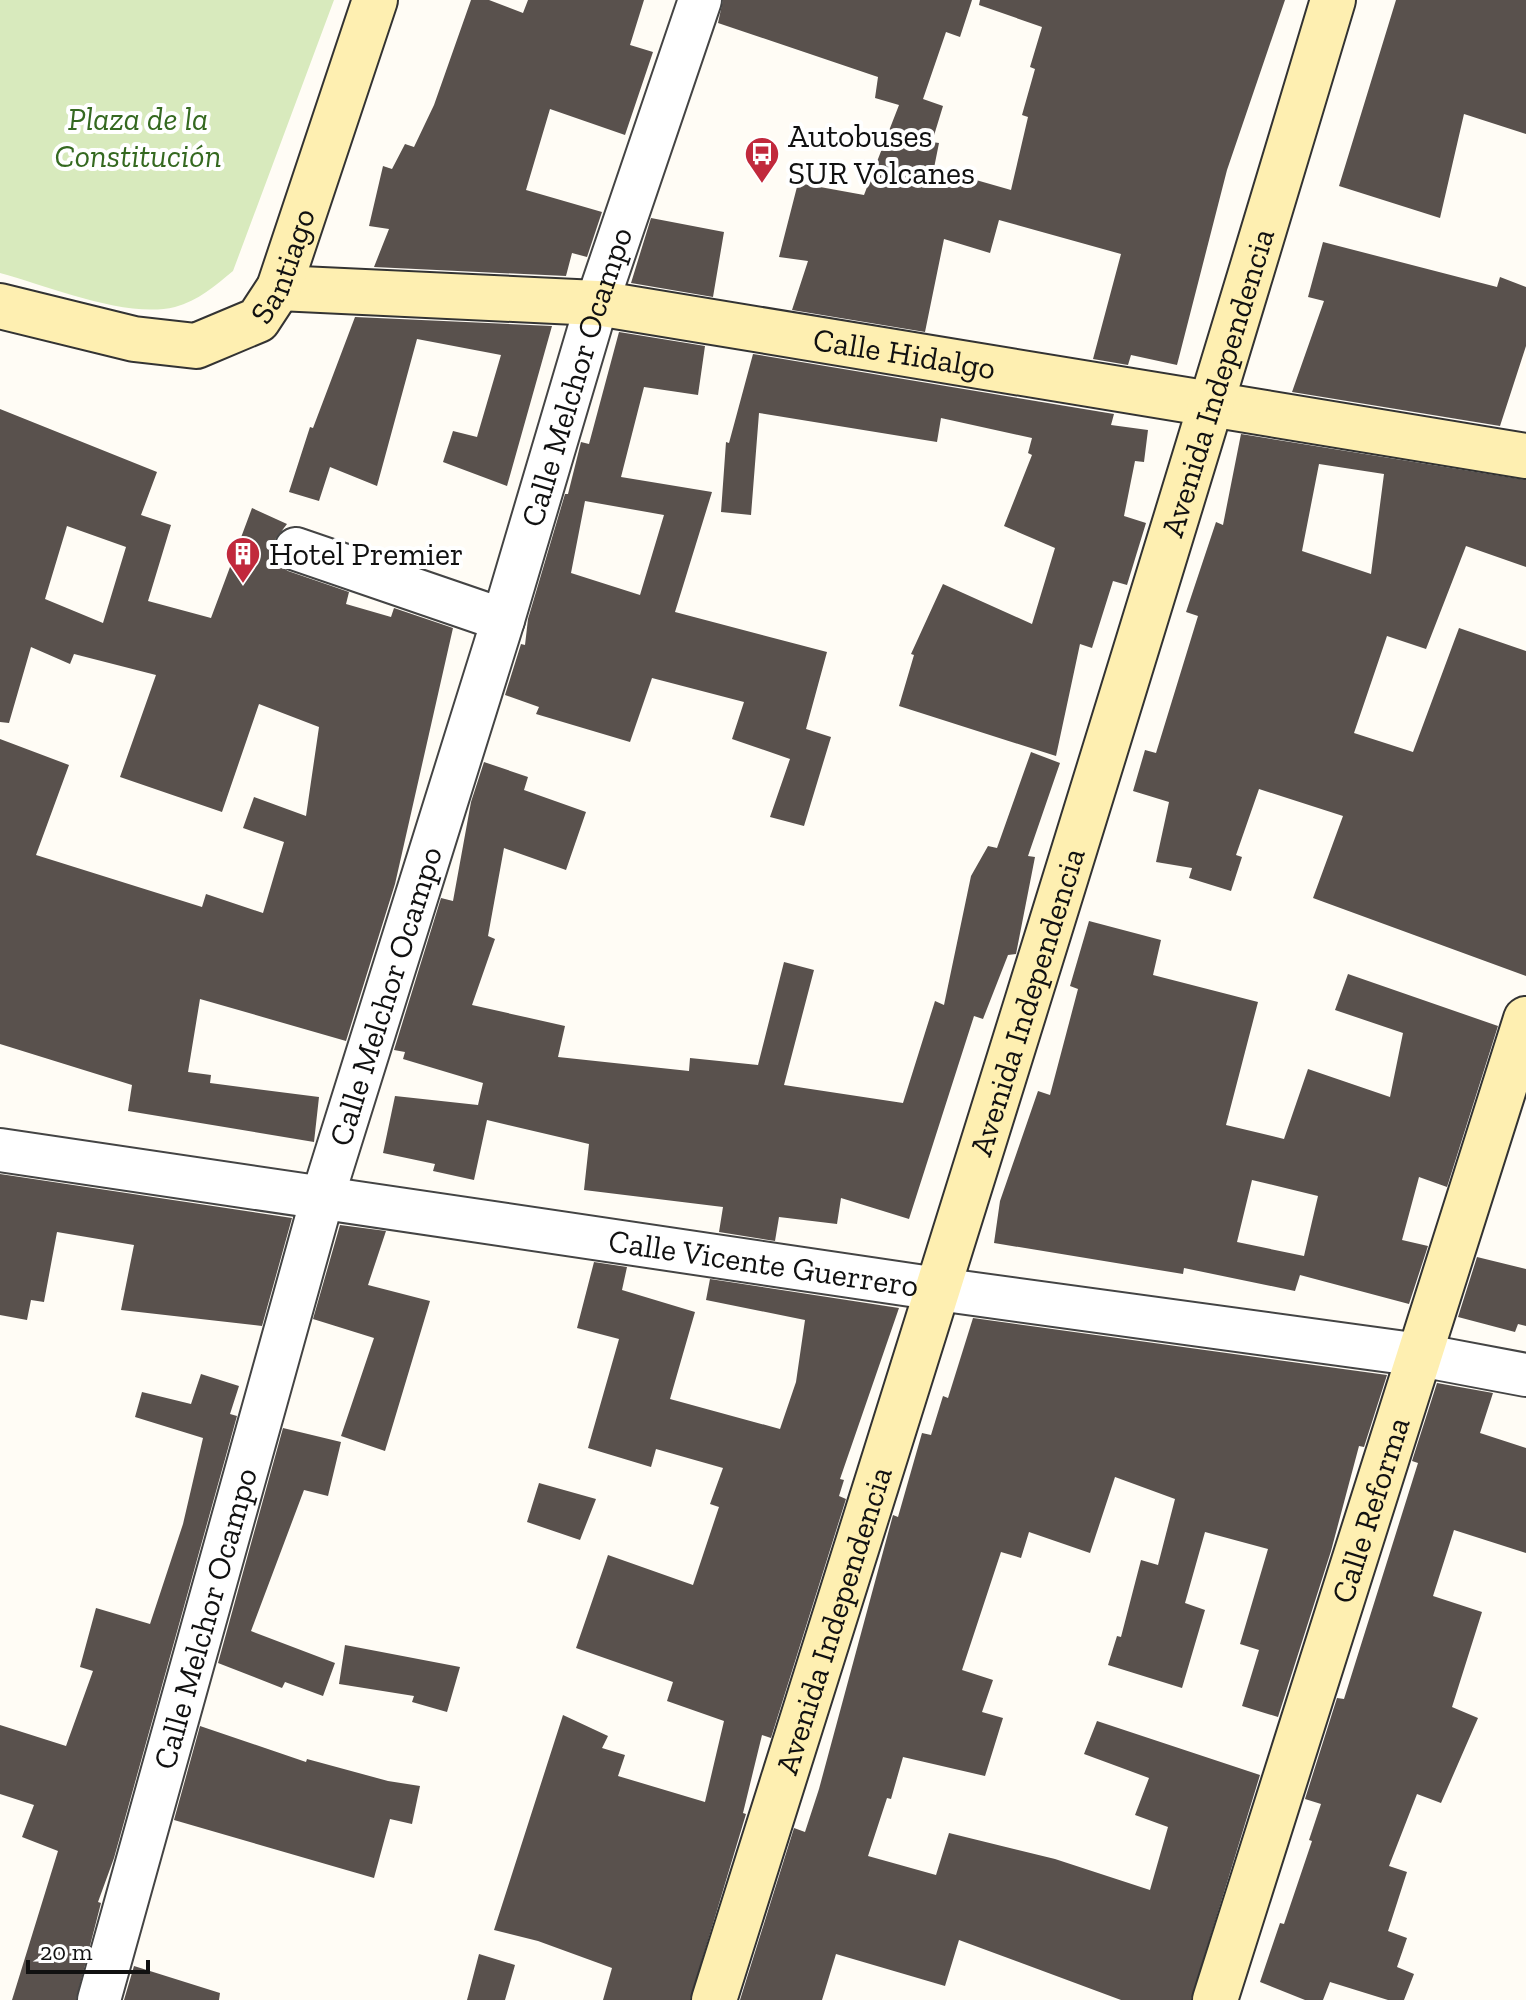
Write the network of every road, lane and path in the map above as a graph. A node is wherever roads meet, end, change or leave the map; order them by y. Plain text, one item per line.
1 (375, 0) edge
2 (700, 0) edge
3 (1333, 0) edge
4 (279, 288) junction
5 (597, 303) junction
6 (3, 309) edge
7 (1212, 404) junction
8 (1526, 456) edge
9 (296, 549) dead end
10 (503, 620) junction
11 (1526, 1019) edge
12 (0, 1150) edge
13 (322, 1199) junction
14 (938, 1289) junction
15 (1420, 1355) junction
16 (1526, 1375) edge
17 (99, 2000) edge
18 (714, 2000) edge
19 (1215, 2000) edge

1 - 4 street, Santiago
2 - 5 street, Calle Melchor Ocampo
3 - 7 street, Avenida Independencia
4 - 5 street, Calle Hidalgo
4 - 6 street, Santiago
5 - 7 street, Calle Hidalgo
5 - 10 street, Calle Melchor Ocampo
7 - 8 street, Calle Hidalgo
7 - 14 street, Avenida Independencia
9 - 10 street
10 - 13 street, Calle Melchor Ocampo
11 - 15 street, Calle Reforma
12 - 13 street, Calle Vicente Guerrero
13 - 14 street, Calle Vicente Guerrero
13 - 17 street, Calle Melchor Ocampo
14 - 15 street, Calle Vicente Guerrero
14 - 18 street, Avenida Independencia
15 - 16 street, Calle Vicente Guerrero
15 - 19 street, Calle Reforma

